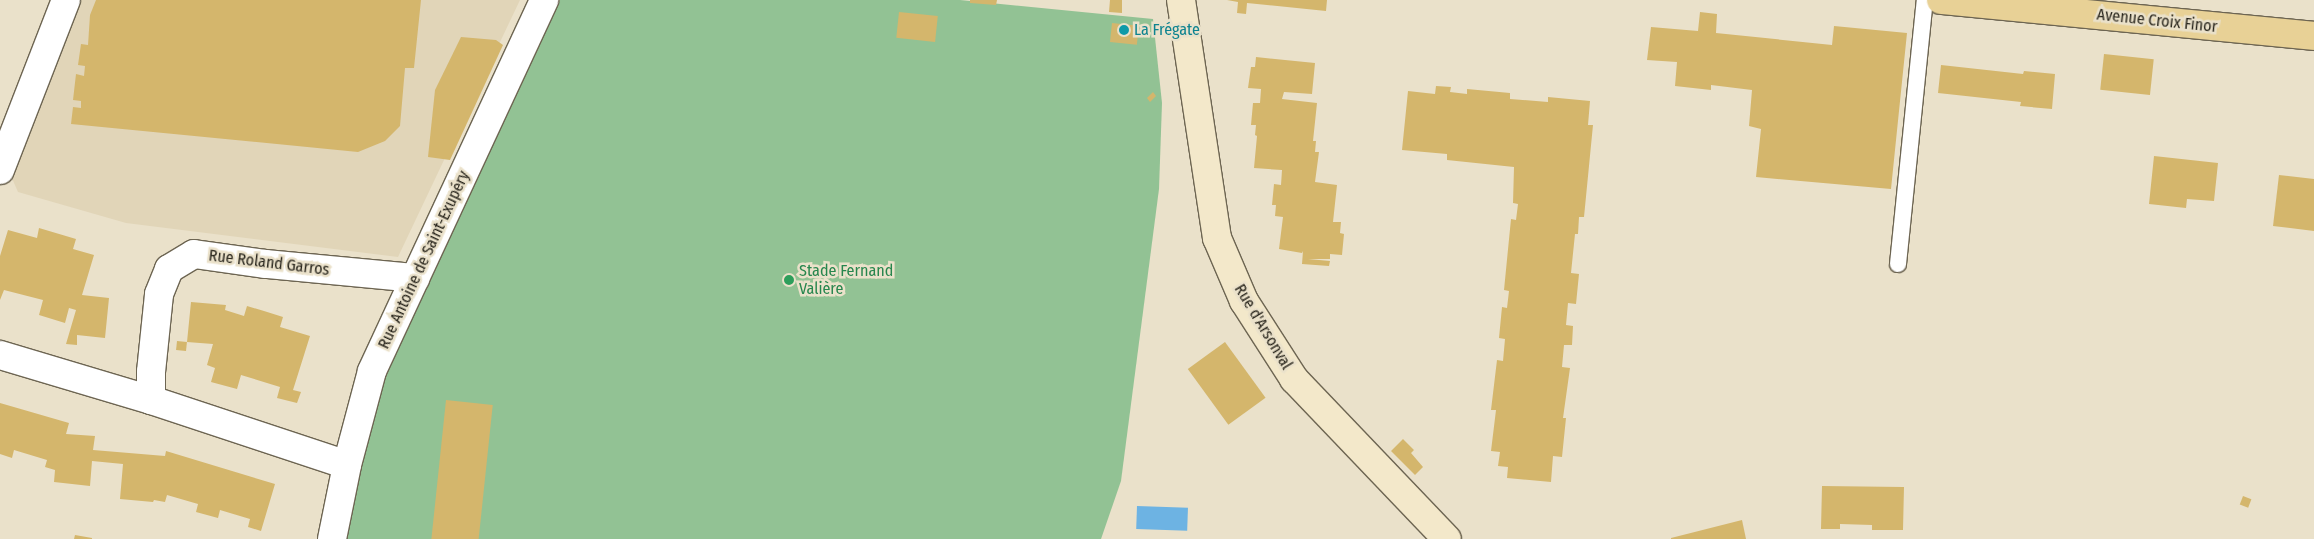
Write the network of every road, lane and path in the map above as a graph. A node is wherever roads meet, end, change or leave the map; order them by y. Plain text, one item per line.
1 (66, 0) edge
2 (544, 0) edge
3 (1181, 0) edge
4 (1925, 0) edge
5 (1940, 0) edge
6 (2314, 36) edge
7 (0, 170) edge
8 (1898, 264) dead end
9 (415, 278) junction
10 (0, 354) edge
11 (151, 400) junction
12 (347, 465) junction
13 (332, 534) edge
14 (1447, 539) edge

1 - 7 street
2 - 9 street, Rue Antoine de Saint-Exupéry
3 - 14 street, Rue d'Arsonval
4 - 8 lane
5 - 6 main road, Avenue Croix Finor
9 - 11 street, Rue Roland Garros
9 - 12 street, Rue Antoine de Saint-Exupéry
10 - 11 street
11 - 12 street
12 - 13 street, Rue Antoine de Saint-Exupéry

